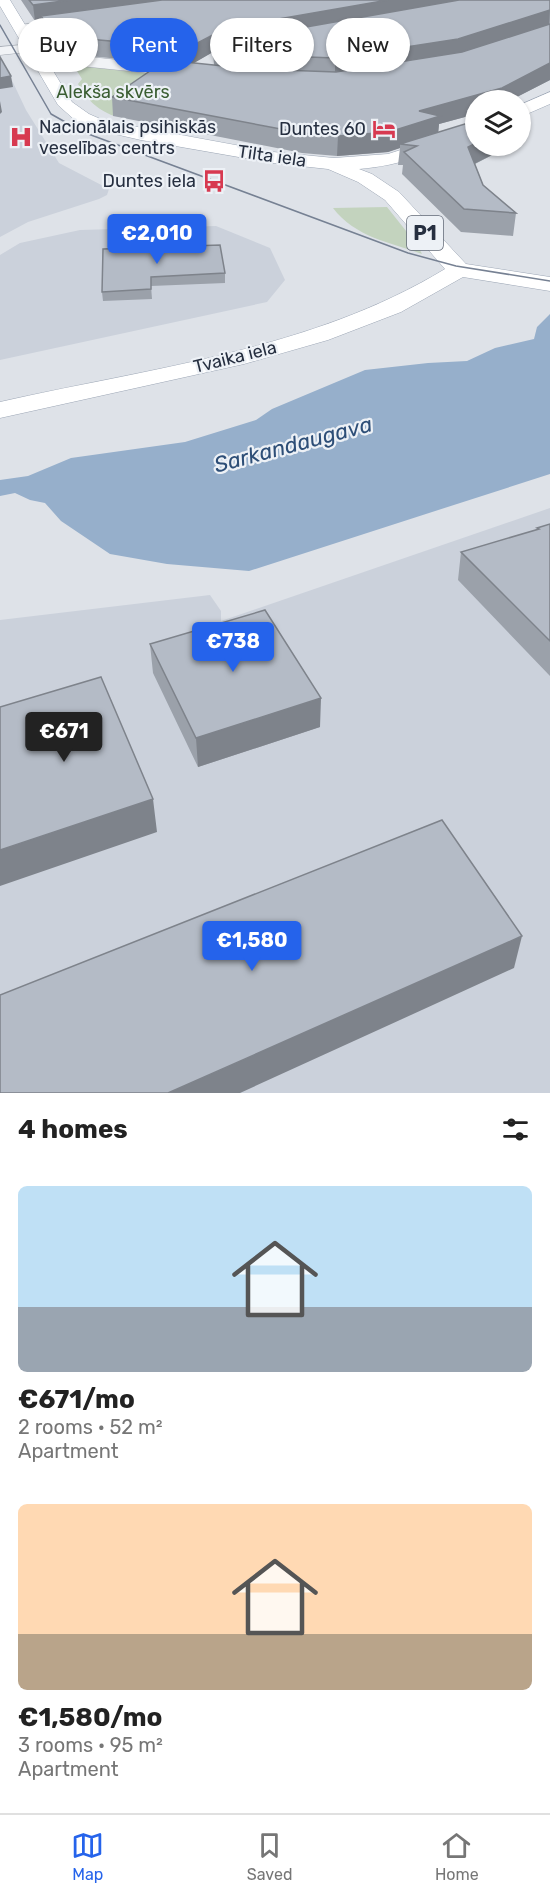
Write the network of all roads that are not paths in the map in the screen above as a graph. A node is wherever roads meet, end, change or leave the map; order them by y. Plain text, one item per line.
1 (3, 0) edge
2 (18, 26) edge
3 (0, 51) edge
4 (18, 53) edge
5 (98, 62) edge
6 (201, 71) edge
7 (46, 72) edge
8 (550, 97) edge
9 (531, 106) edge
10 (465, 135) edge
11 (404, 156) junction
12 (320, 163) junction
13 (392, 196) junction
14 (459, 270) junction
15 (550, 284) edge
16 (0, 410) edge

1 - 2 main road, Tilta iela / P1
3 - 4 street
5 - 6 street
7 - 12 main road, Tilta iela / P1
8 - 9 main road
10 - 11 main road
11 - 12 main road
11 - 13 main road
12 - 13 main road, P1
13 - 14 main road, P1
14 - 15 main road, P1
14 - 16 main road, Tvaika iela

